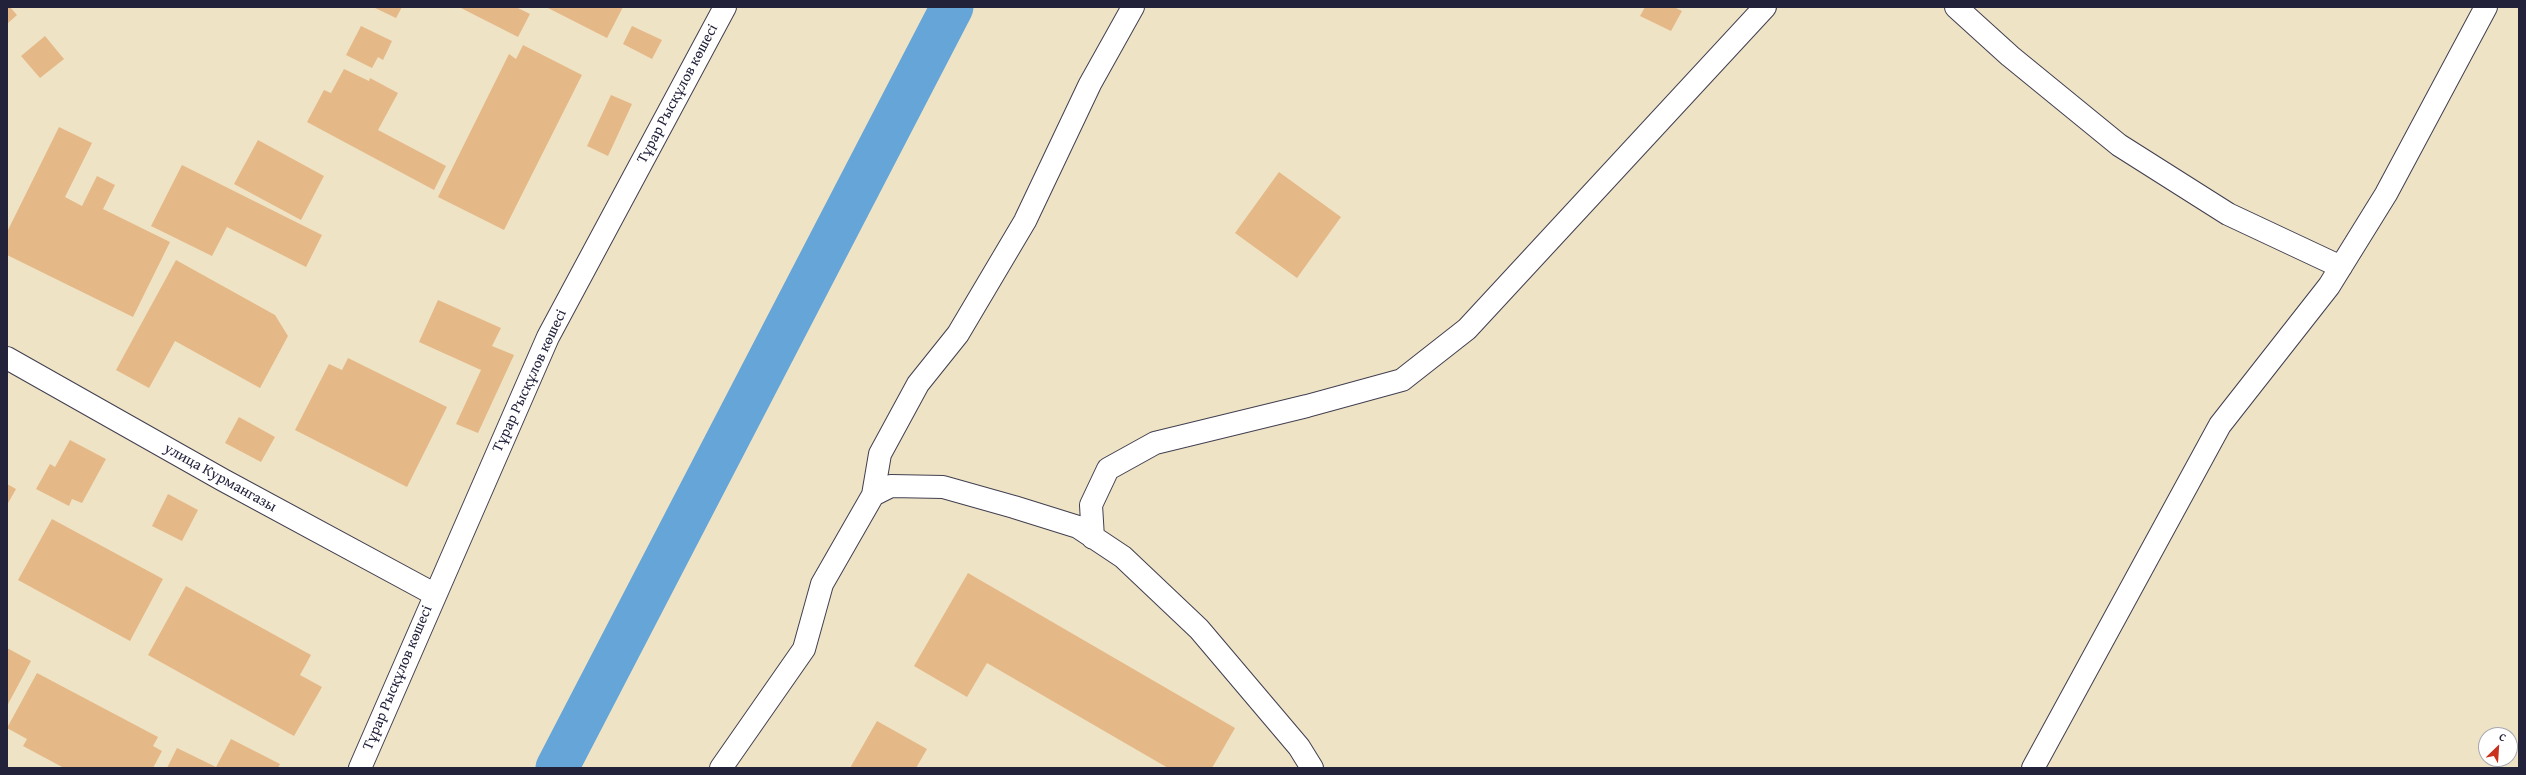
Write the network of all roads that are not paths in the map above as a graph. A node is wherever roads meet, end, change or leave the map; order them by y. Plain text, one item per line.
1 (725, 7) edge
2 (1134, 7) edge
3 (1765, 7) edge
4 (1956, 7) edge
5 (2486, 7) edge
6 (2341, 267) junction
7 (7, 358) edge
8 (873, 495) junction
9 (1093, 538) junction
10 (434, 594) junction
11 (360, 768) edge
12 (721, 768) edge
13 (1312, 768) edge
14 (2033, 768) edge

1 - 10 street, Тұрар Рысқұлов көшесі
2 - 8 street
3 - 9 street
4 - 6 street
5 - 6 street
6 - 14 street
7 - 10 street, улица Курмангазы
8 - 9 street
8 - 12 street
9 - 13 street
10 - 11 street, Тұрар Рысқұлов көшесі

